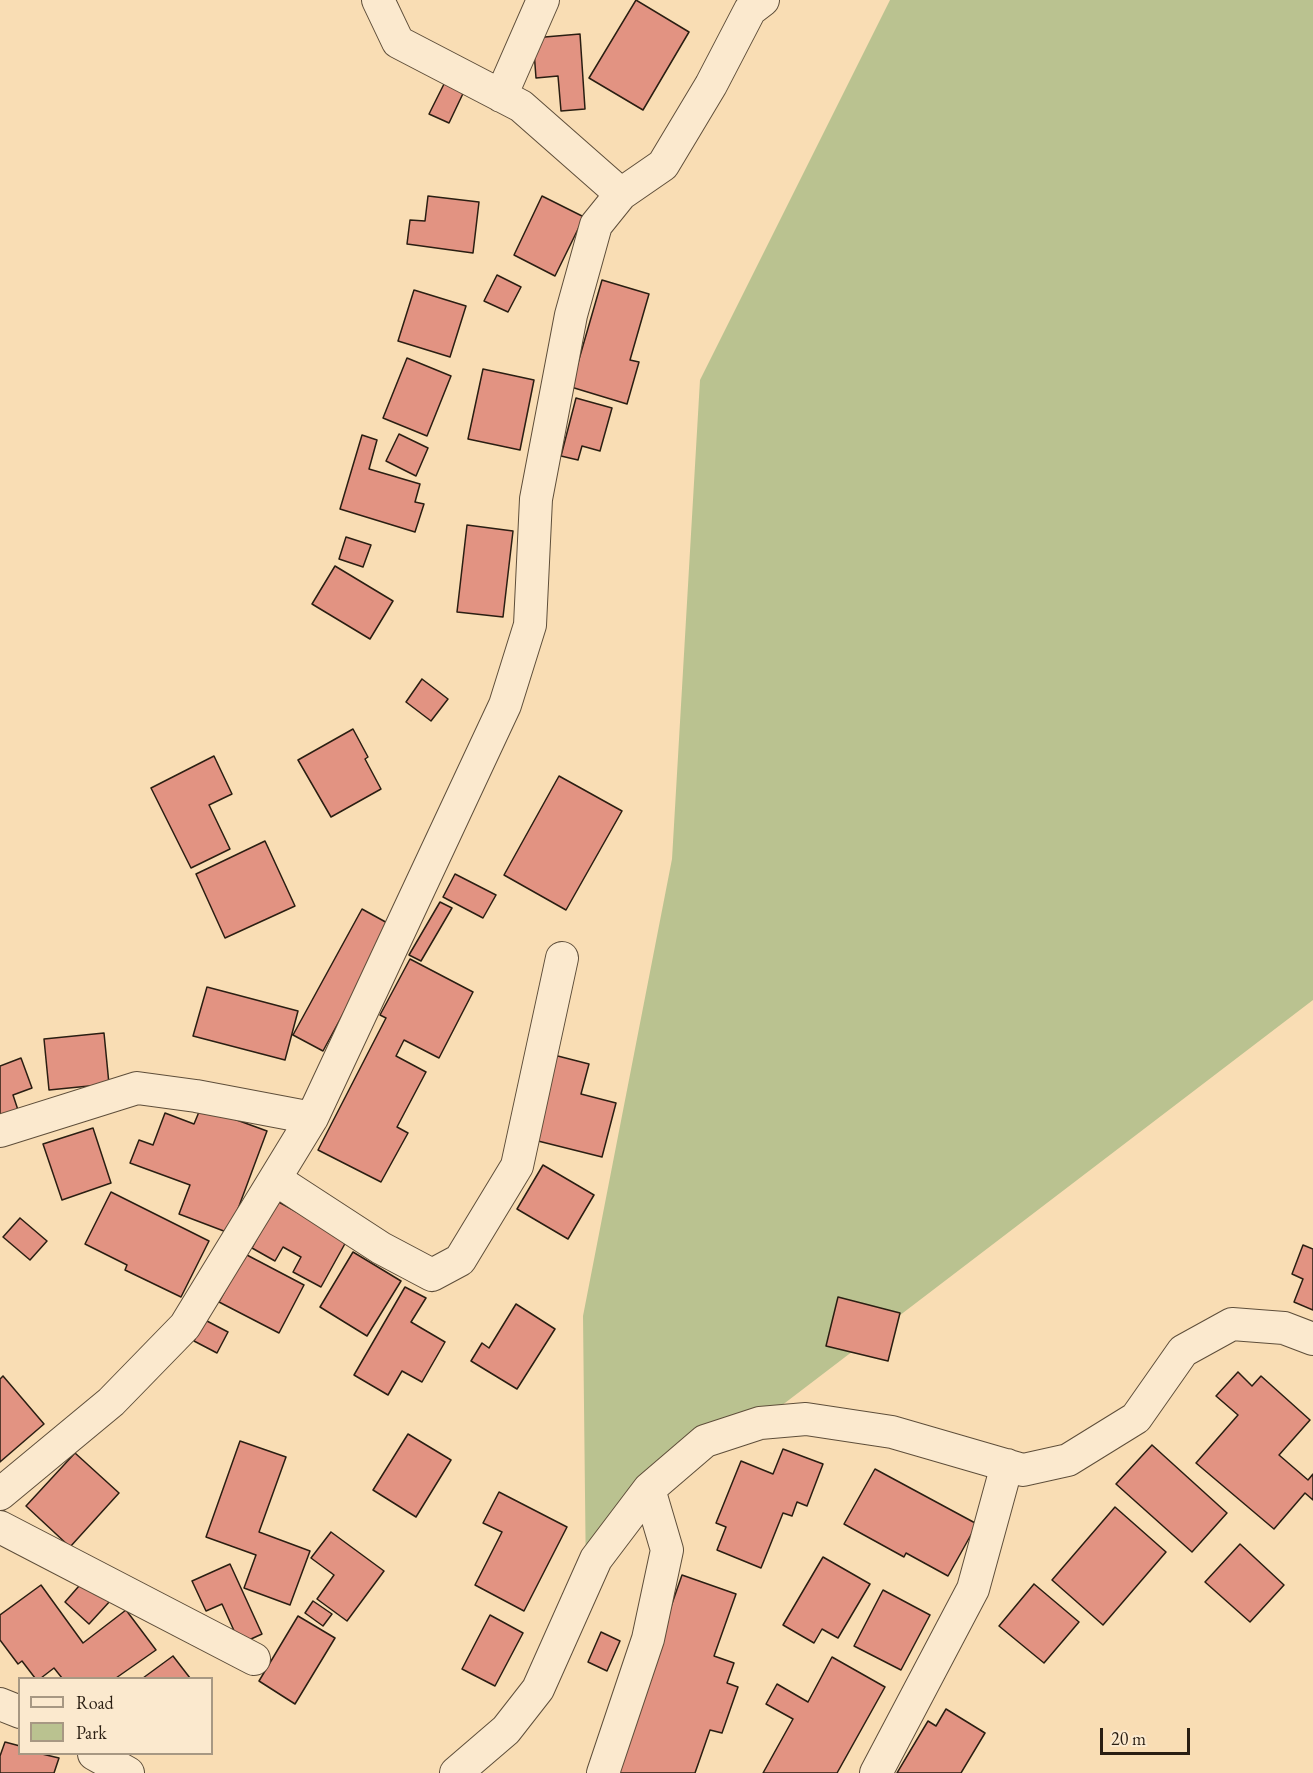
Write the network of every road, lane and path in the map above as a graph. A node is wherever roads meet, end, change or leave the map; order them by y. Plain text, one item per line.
1 (378, 0) edge
2 (543, 0) edge
3 (763, 0) edge
4 (501, 96) junction
5 (621, 194) junction
6 (562, 958) dead end
7 (312, 1118) junction
8 (0, 1131) edge
9 (275, 1179) junction
10 (1313, 1339) edge
11 (1007, 1465) junction
12 (649, 1489) junction
13 (0, 1494) edge
14 (0, 1527) edge
15 (254, 1659) dead end
16 (0, 1704) edge
17 (18, 1711) edge
18 (96, 1755) edge
19 (128, 1773) edge
20 (456, 1773) edge
21 (603, 1773) edge
22 (876, 1773) edge

1 - 4 street
2 - 4 street
3 - 5 street
4 - 5 street
5 - 7 street
6 - 9 street
7 - 8 street
7 - 9 street
9 - 13 street
10 - 11 street
11 - 12 street
11 - 22 street
12 - 20 street
12 - 21 street
14 - 15 street
16 - 17 street
18 - 19 street

